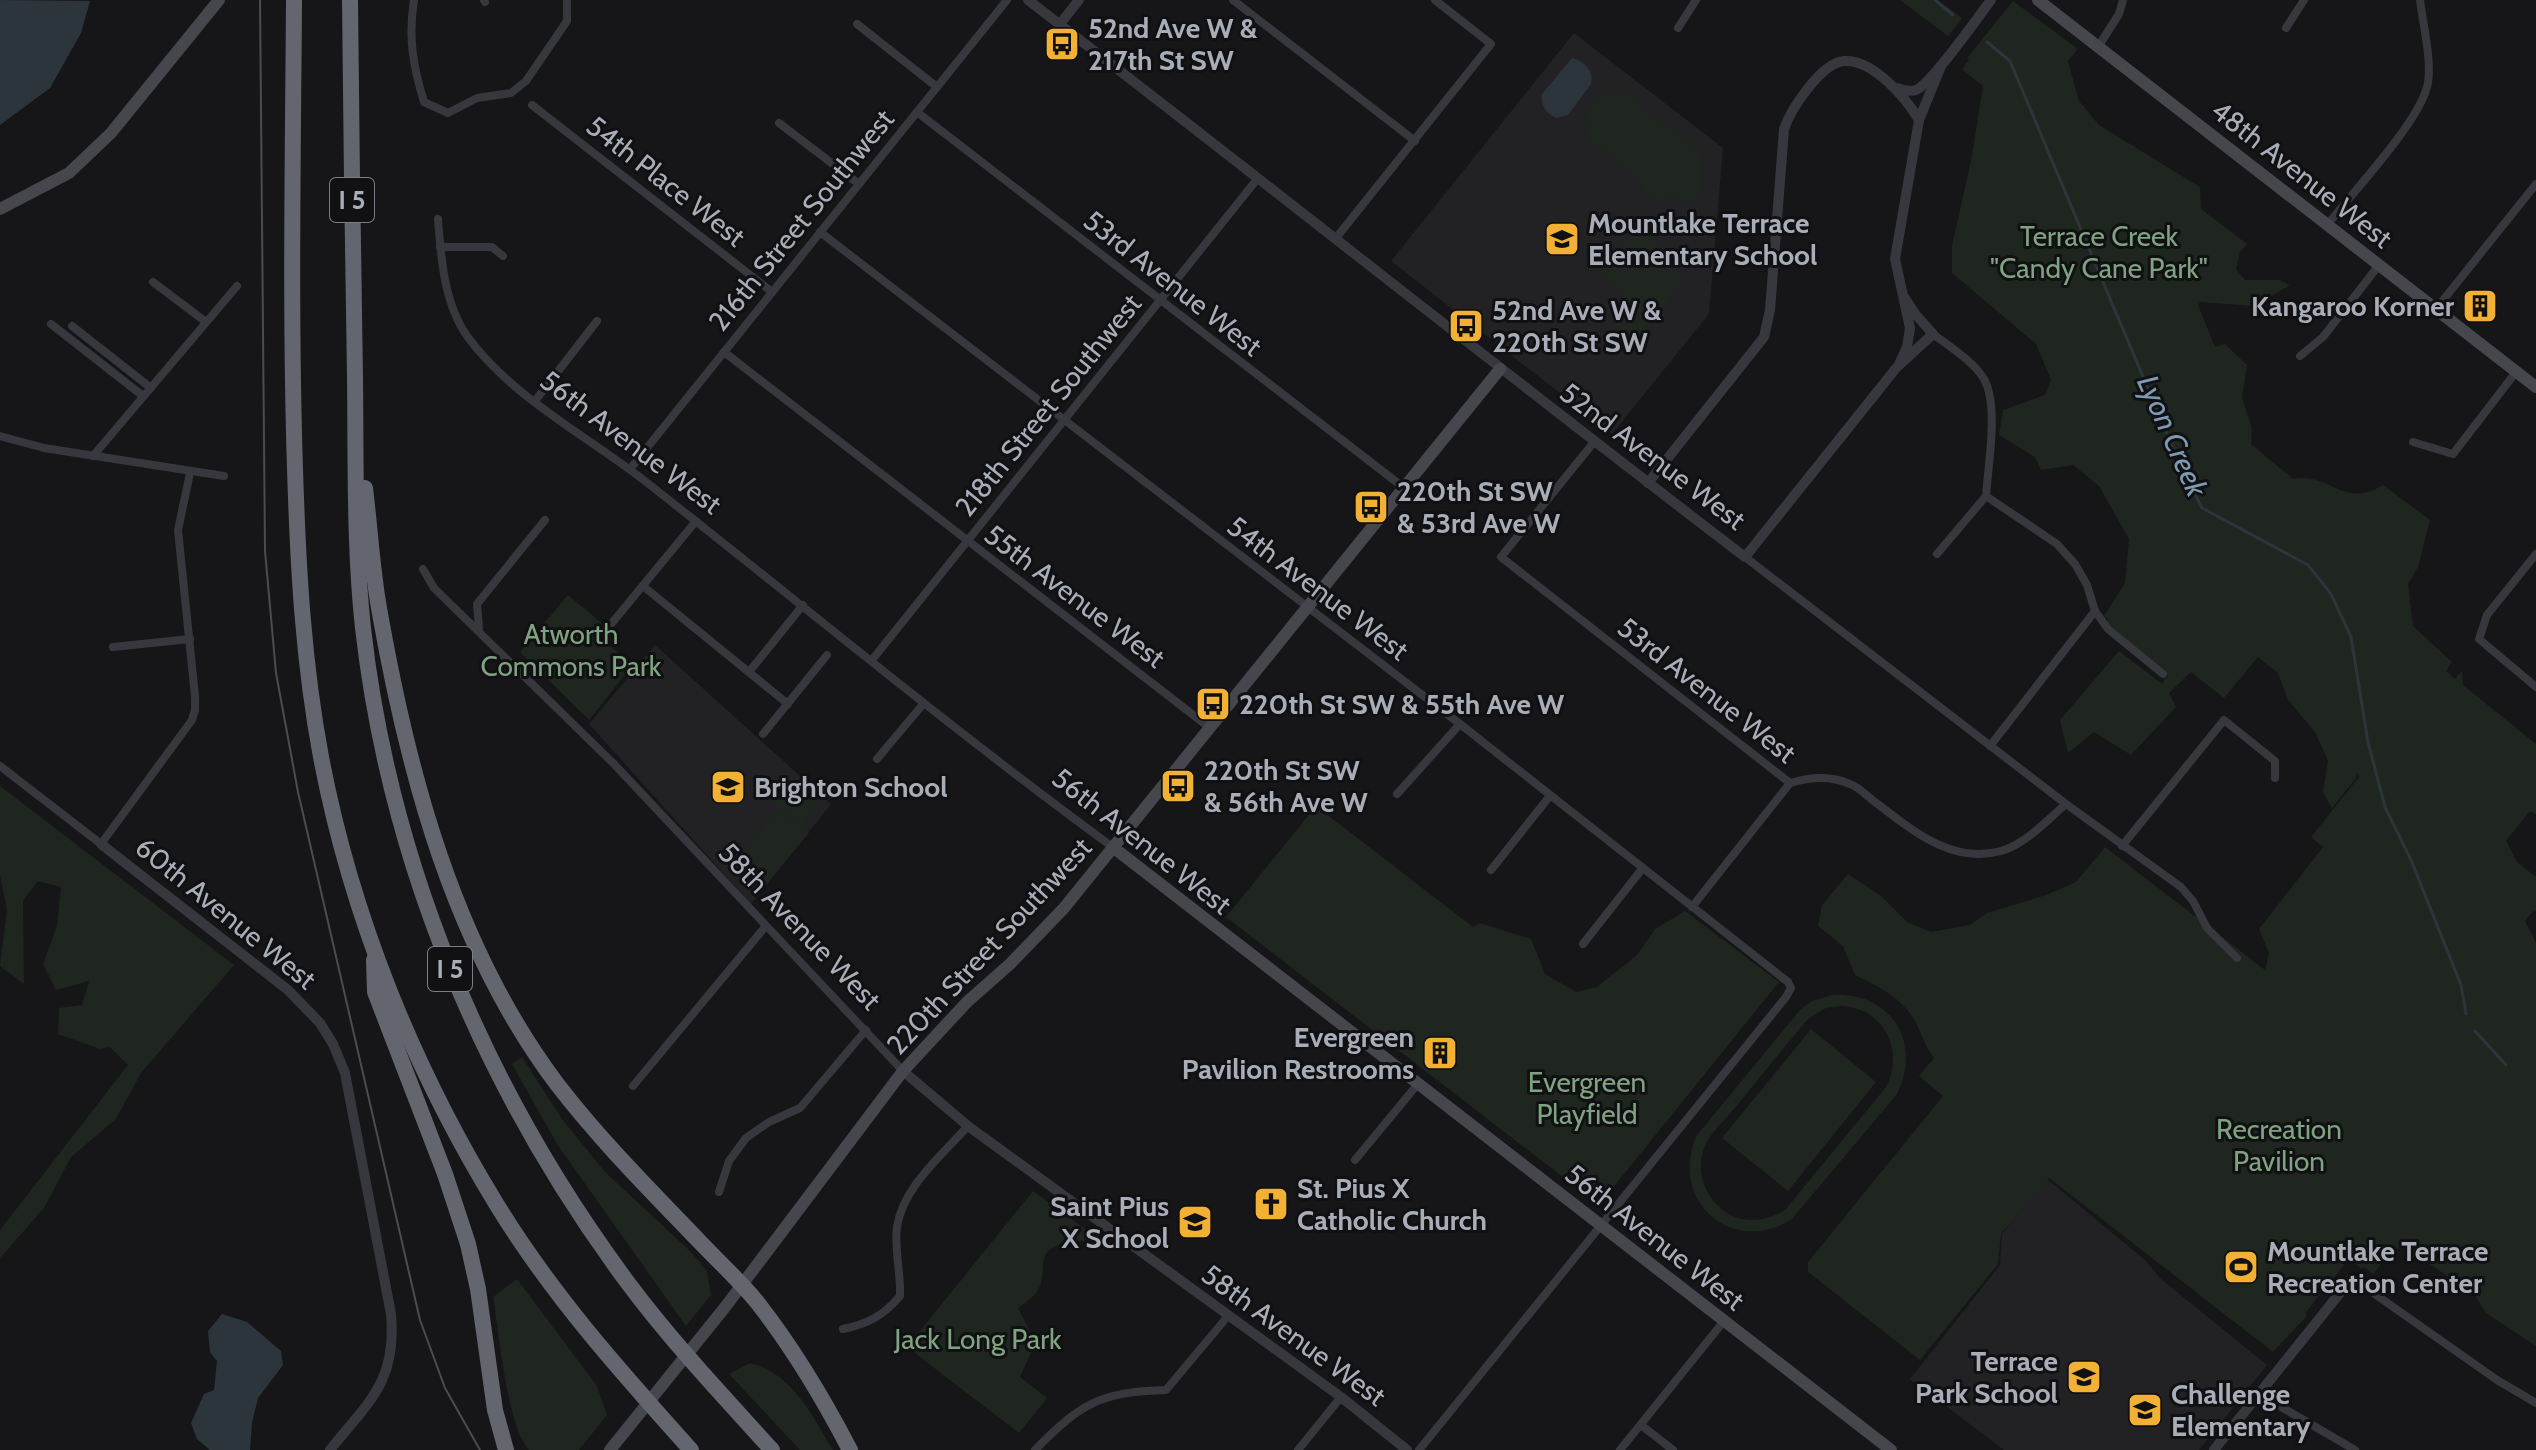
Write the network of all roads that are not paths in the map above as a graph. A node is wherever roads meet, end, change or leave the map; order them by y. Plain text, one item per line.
1 (219, 0) edge
2 (294, 0) edge
3 (350, 0) edge
4 (414, 0) edge
5 (567, 0) edge
6 (1007, 0) edge
7 (1028, 0) edge
8 (1079, 0) edge
9 (1233, 0) edge
10 (1435, 0) edge
11 (1696, 0) edge
12 (1991, 0) edge
13 (2038, 0) edge
14 (2123, 0) edge
15 (2304, 0) edge
16 (2420, 0) edge
17 (857, 24) dead end
18 (1060, 24) junction
19 (1678, 28) dead end
20 (2286, 28) dead end
21 (2098, 47) junction
22 (1941, 66) junction
23 (937, 87) junction
24 (1897, 88) junction
25 (532, 105) dead end
26 (917, 112) junction
27 (1919, 120) junction
28 (779, 123) dead end
29 (1415, 141) junction
30 (1258, 178) junction
31 (859, 184) junction
32 (2536, 184) edge
33 (0, 209) edge
34 (438, 219) dead end
35 (2328, 224) junction
36 (820, 232) junction
37 (1336, 238) junction
38 (440, 247) junction
39 (503, 256) dead end
40 (2379, 265) junction
41 (153, 282) dead end
42 (237, 286) dead end
43 (772, 292) junction
44 (1904, 297) junction
45 (1160, 301) junction
46 (2436, 309) junction
47 (597, 321) dead end
48 (206, 322) junction
49 (51, 324) dead end
50 (72, 326) dead end
51 (1933, 334) junction
52 (724, 352) junction
53 (2300, 356) dead end
54 (1897, 367) junction
55 (1500, 369) junction
56 (2516, 372) junction
57 (2536, 387) edge
58 (151, 388) junction
59 (143, 396) junction
60 (355, 399) junction
61 (535, 401) junction
62 (1064, 421) junction
63 (0, 436) edge
64 (1594, 442) junction
65 (2413, 442) dead end
66 (93, 456) junction
67 (630, 469) junction
68 (190, 473) junction
69 (224, 476) dead end
70 (1648, 483) junction
71 (1403, 487) junction
72 (1986, 496) junction
73 (545, 520) dead end
74 (696, 521) junction
75 (967, 541) junction
76 (1937, 554) dead end
77 (2536, 554) edge
78 (1745, 557) junction
79 (423, 569) dead end
80 (643, 586) junction
81 (803, 605) junction
82 (1308, 608) junction
83 (2095, 611) junction
84 (612, 623) dead end
85 (479, 629) junction
86 (190, 639) junction
87 (113, 647) dead end
88 (827, 655) dead end
89 (872, 660) junction
90 (749, 672) junction
91 (2163, 674) dead end
92 (2536, 687) edge
93 (924, 703) junction
94 (788, 704) junction
95 (1460, 724) junction
96 (1210, 728) junction
97 (763, 734) dead end
98 (1990, 746) junction
99 (877, 759) dead end
100 (0, 766) edge
101 (2275, 778) dead end
102 (1790, 783) junction
103 (1397, 794) dead end
104 (1549, 797) junction
105 (2066, 804) junction
106 (101, 844) junction
107 (2122, 846) junction
108 (1114, 848) junction
109 (1642, 869) junction
110 (1491, 870) dead end
111 (1692, 907) junction
112 (765, 927) junction
113 (1583, 944) dead end
114 (374, 949) junction
115 (2237, 958) dead end
116 (866, 1030) junction
117 (903, 1071) junction
118 (1417, 1085) junction
119 (633, 1086) dead end
120 (968, 1126) junction
121 (1355, 1160) dead end
122 (719, 1192) dead end
123 (1601, 1226) junction
124 (2352, 1278) joint
125 (741, 1285) junction
126 (1228, 1316) junction
127 (1724, 1321) junction
128 (843, 1329) dead end
129 (2259, 1394) junction
130 (1341, 1397) junction
131 (2536, 1403) edge
132 (1641, 1425) junction
133 (612, 1448) edge
134 (330, 1450) edge
135 (506, 1450) edge
136 (691, 1450) edge
137 (772, 1450) edge
138 (850, 1450) edge
139 (1035, 1450) edge
140 (1298, 1450) edge
141 (1407, 1450) edge
142 (1419, 1450) edge
143 (1620, 1450) edge
144 (1673, 1450) edge
145 (1891, 1450) edge
146 (2214, 1450) edge
147 (2355, 1450) edge

1 - 33 main road
2 - 114 highway, I 5
3 - 60 highway, I 5
4 - 5 street
6 - 23 street, 216th Street Southwest
7 - 18 street, 52nd Avenue West
8 - 18 street
9 - 29 street
10 - 29 street
11 - 19 street
12 - 22 street
13 - 21 main road, 48th Avenue West
14 - 21 street
15 - 20 street
16 - 35 street
17 - 23 street
18 - 30 street, 52nd Avenue West
21 - 35 main road, 48th Avenue West
22 - 24 street
22 - 27 street
23 - 26 street, 216th Street Southwest
24 - 27 street
24 - 70 street
25 - 43 street, 54th Place West
26 - 31 street, 216th Street Southwest
26 - 45 street, 53rd Avenue West
27 - 44 street
28 - 31 street
29 - 37 street
30 - 37 street, 52nd Avenue West
30 - 45 street, 218th Street Southwest
31 - 36 street, 216th Street Southwest
32 - 46 street
34 - 38 street, 56th Avenue West
35 - 40 main road, 48th Avenue West
36 - 43 street, 216th Street Southwest
36 - 62 street, 54th Avenue West
37 - 55 street, 52nd Avenue West
38 - 39 street
38 - 61 street, 56th Avenue West
40 - 46 main road, 48th Avenue West
40 - 53 street
41 - 48 street
42 - 48 street
43 - 52 street, 216th Street Southwest
44 - 51 street
44 - 54 street
45 - 62 street, 218th Street Southwest
45 - 71 street, 53rd Avenue West
46 - 56 main road, 48th Avenue West
47 - 61 street
48 - 58 street
49 - 59 street
50 - 58 street
51 - 54 street
51 - 72 street
52 - 67 street, 216th Street Southwest
52 - 75 street, 55th Avenue West
54 - 78 street
55 - 64 street, 52nd Avenue West
55 - 71 main road, 220th Street Southwest
56 - 57 main road, 48th Avenue West
56 - 65 street
58 - 59 street
59 - 66 street
60 - 125 highway
60 - 137 highway, I 5
61 - 67 street, 56th Avenue West
62 - 75 street, 218th Street Southwest
62 - 82 street, 54th Avenue West
63 - 66 street
64 - 70 street, 52nd Avenue West
64 - 102 street, 53rd Avenue West
66 - 68 street
67 - 74 street, 56th Avenue West
68 - 69 street
68 - 86 street
70 - 78 street, 52nd Avenue West
71 - 82 main road, 220th Street Southwest
72 - 76 street
72 - 83 street
73 - 85 street
74 - 80 street
74 - 81 street, 56th Avenue West
75 - 89 street, 218th Street Southwest
75 - 96 street, 55th Avenue West
77 - 92 street
78 - 98 street, 52nd Avenue West
79 - 85 street, 58th Avenue West
80 - 84 street
80 - 90 street
81 - 89 street, 56th Avenue West
81 - 90 street
82 - 95 street, 54th Avenue West
82 - 96 main road, 220th Street Southwest
83 - 91 street
83 - 98 street
85 - 112 street, 58th Avenue West
86 - 87 street
86 - 106 street
88 - 94 street
89 - 93 street, 56th Avenue West
90 - 94 street
93 - 99 street
93 - 108 street, 56th Avenue West
94 - 97 street
95 - 103 street
95 - 104 street, 54th Avenue West
96 - 108 main road, 220th Street Southwest
98 - 105 street, 52nd Avenue West
100 - 106 street, 60th Avenue West
101 - 107 street
102 - 105 street, 53rd Avenue West
102 - 111 street
104 - 109 street, 54th Avenue West
104 - 110 street
105 - 107 street, 52nd Avenue West
106 - 134 street, 60th Avenue West
107 - 115 street, 52nd Avenue West
108 - 117 main road, 220th Street Southwest
108 - 118 main road, 56th Avenue West
109 - 111 street, 54th Avenue West
109 - 113 street
111 - 123 street, 54th Avenue West
112 - 116 street, 58th Avenue West
112 - 119 street
114 - 135 highway
114 - 136 highway, I 5
116 - 117 street, 58th Avenue West
116 - 122 street
117 - 120 street, 58th Avenue West
117 - 125 main road, 220th Street Southwest
118 - 121 street
118 - 123 main road, 56th Avenue West
120 - 126 street, 58th Avenue West
120 - 128 street
123 - 127 main road, 56th Avenue West
123 - 142 street
124 - 129 street
124 - 131 street
125 - 133 main road, 220th Street Southwest
125 - 138 highway
126 - 130 street, 58th Avenue West
126 - 139 street
127 - 132 street
127 - 145 main road, 56th Avenue West
129 - 146 street
129 - 147 street
130 - 140 street
130 - 141 street, 58th Avenue West
132 - 143 street
132 - 144 street

